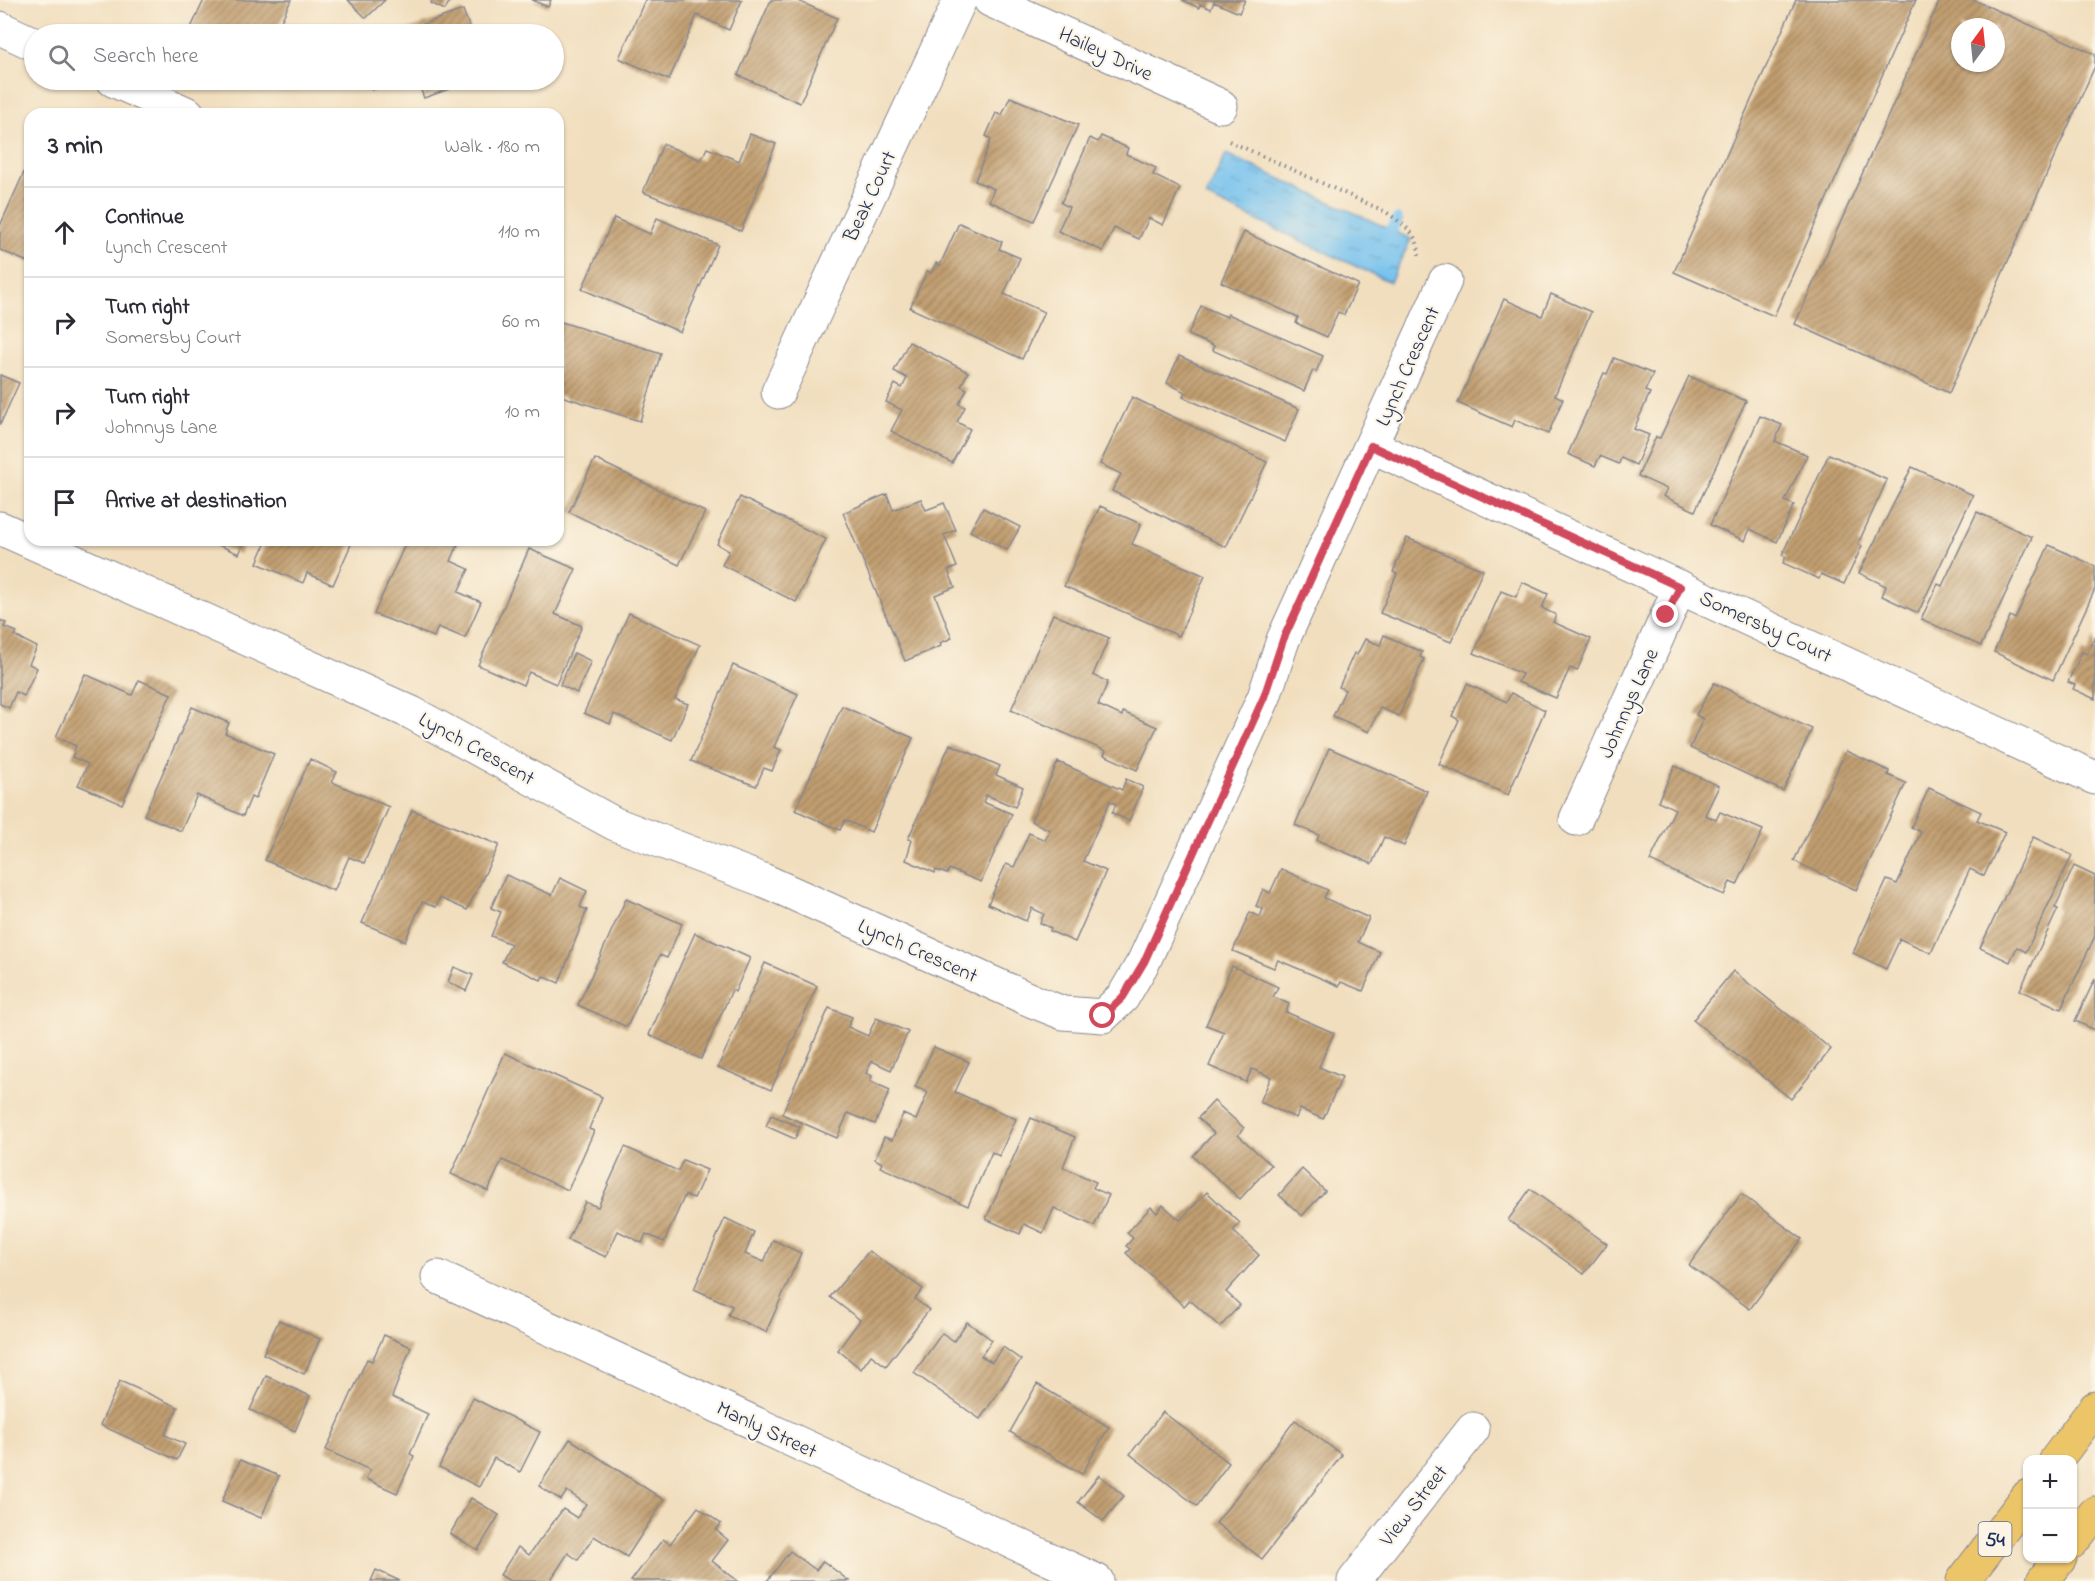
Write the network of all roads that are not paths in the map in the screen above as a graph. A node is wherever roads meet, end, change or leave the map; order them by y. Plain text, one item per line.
1 (960, 0) edge
2 (990, 0) edge
3 (0, 28) edge
4 (24, 39) edge
5 (134, 90) edge
6 (1221, 106) road end
7 (175, 108) edge
8 (1432, 272) road end
9 (778, 392) dead end
10 (1371, 446) junction
11 (0, 528) edge
12 (24, 539) edge
13 (40, 546) edge
14 (1680, 587) junction
15 (2095, 778) edge
16 (1576, 819) dead end
17 (438, 1277) dead end
18 (2095, 1408) edge
19 (1473, 1429) dead end
20 (2060, 1455) edge
21 (2023, 1503) edge
22 (2095, 1513) edge
23 (2077, 1537) edge
24 (2056, 1563) edge
25 (1097, 1581) edge
26 (1354, 1581) edge
27 (1963, 1581) edge
28 (2043, 1581) edge

1 - 9 street, Beak Court
2 - 6 street, Hailey Drive
3 - 4 street
5 - 7 street
8 - 10 street, Lynch Crescent
10 - 13 street, Lynch Crescent
10 - 14 street, Somersby Court
11 - 12 street, Lynch Crescent
14 - 15 street, Somersby Court
14 - 16 street, Johnnys Lane
17 - 25 street, Manly Street
18 - 20 main road
19 - 26 street, View Street
21 - 27 main road, 54
22 - 23 main road
24 - 28 main road

